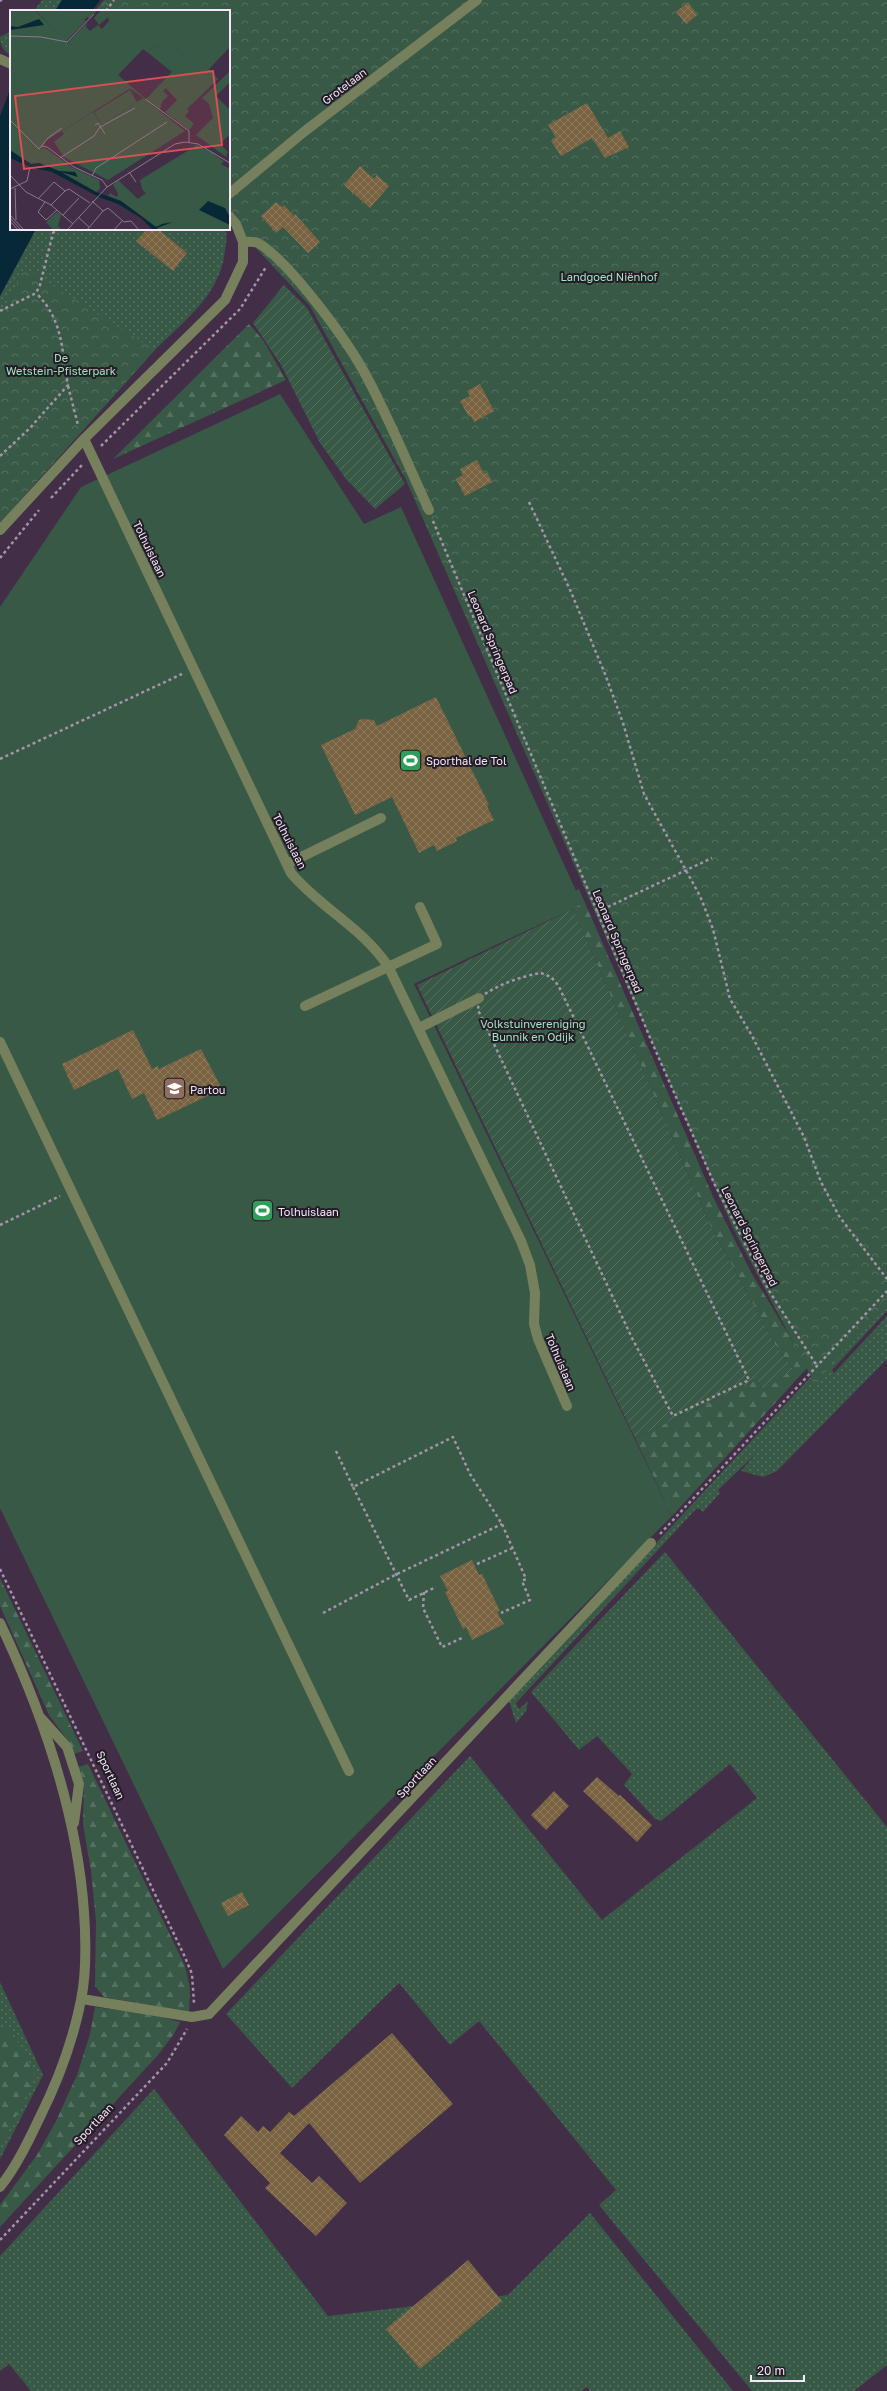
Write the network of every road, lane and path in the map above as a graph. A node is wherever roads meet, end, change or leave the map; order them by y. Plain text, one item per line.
1 (114, 0) edge
2 (477, 0) edge
3 (107, 10) edge
4 (0, 59) edge
5 (10, 64) edge
6 (230, 193) edge
7 (230, 217) edge
8 (56, 230) edge
9 (243, 242) junction
10 (273, 256) junction
11 (36, 293) junction
12 (0, 311) edge
13 (68, 385) junction
14 (84, 439) junction
15 (91, 455) junction
16 (0, 456) edge
17 (529, 502) dead end
18 (45, 504) dead end
19 (40, 509) dead end
20 (429, 510) joint
21 (0, 530) edge
22 (0, 558) edge
23 (193, 669) junction
24 (0, 759) edge
25 (381, 818) dead end
26 (712, 858) dead end
27 (287, 864) junction
28 (687, 869) junction
29 (420, 908) dead end
30 (597, 912) junction
31 (389, 968) junction
32 (479, 998) junction
33 (305, 1006) dead end
34 (419, 1028) junction
35 (0, 1042) edge
36 (72, 1191) junction
37 (0, 1225) edge
38 (887, 1279) edge
39 (887, 1291) edge
40 (817, 1366) junction
41 (567, 1406) dead end
42 (336, 1451) dead end
43 (353, 1487) junction
44 (502, 1524) junction
45 (651, 1543) joint
46 (512, 1548) junction
47 (477, 1564) dead end
48 (0, 1569) edge
49 (395, 1575) junction
50 (436, 1587) dead end
51 (424, 1592) junction
52 (323, 1613) dead end
53 (502, 1613) dead end
54 (0, 1623) edge
55 (464, 1636) dead end
56 (38, 1715) junction
57 (349, 1771) dead end
58 (74, 1829) junction
59 (82, 1998) junction
60 (192, 2017) junction
61 (0, 2187) edge
62 (0, 2240) edge

1 - 3 path
2 - 6 street, Grotelaan
4 - 5 street
7 - 9 street
8 - 11 path
9 - 10 street
9 - 14 street
10 - 15 path
10 - 20 street
11 - 12 path
11 - 13 path
13 - 14 path
13 - 16 path
14 - 15 street, Tolhuislaan
14 - 21 street
15 - 18 path
15 - 23 street, Tolhuislaan
17 - 28 path
19 - 22 path
20 - 30 path, Leonard Springerpad
23 - 24 path
23 - 27 street, Tolhuislaan
25 - 27 street
26 - 28 path
27 - 31 street, Tolhuislaan
28 - 30 path
28 - 38 path
29 - 31 street
30 - 40 path, Leonard Springerpad
31 - 33 street
31 - 34 street, Tolhuislaan
32 - 32 path
32 - 34 street
34 - 41 street, Tolhuislaan
35 - 36 street
36 - 37 path
36 - 57 street
39 - 40 path
40 - 45 path
42 - 43 path
43 - 44 path
43 - 49 path
44 - 46 path
44 - 49 path
45 - 60 street, Sportlaan
46 - 47 path
46 - 53 path
48 - 60 path, Sportlaan
49 - 51 path
49 - 52 path
50 - 51 path
51 - 55 path
54 - 56 street
56 - 58 street
56 - 58 street
58 - 59 street
59 - 60 street, Sportlaan
59 - 61 street
60 - 62 path, Sportlaan

